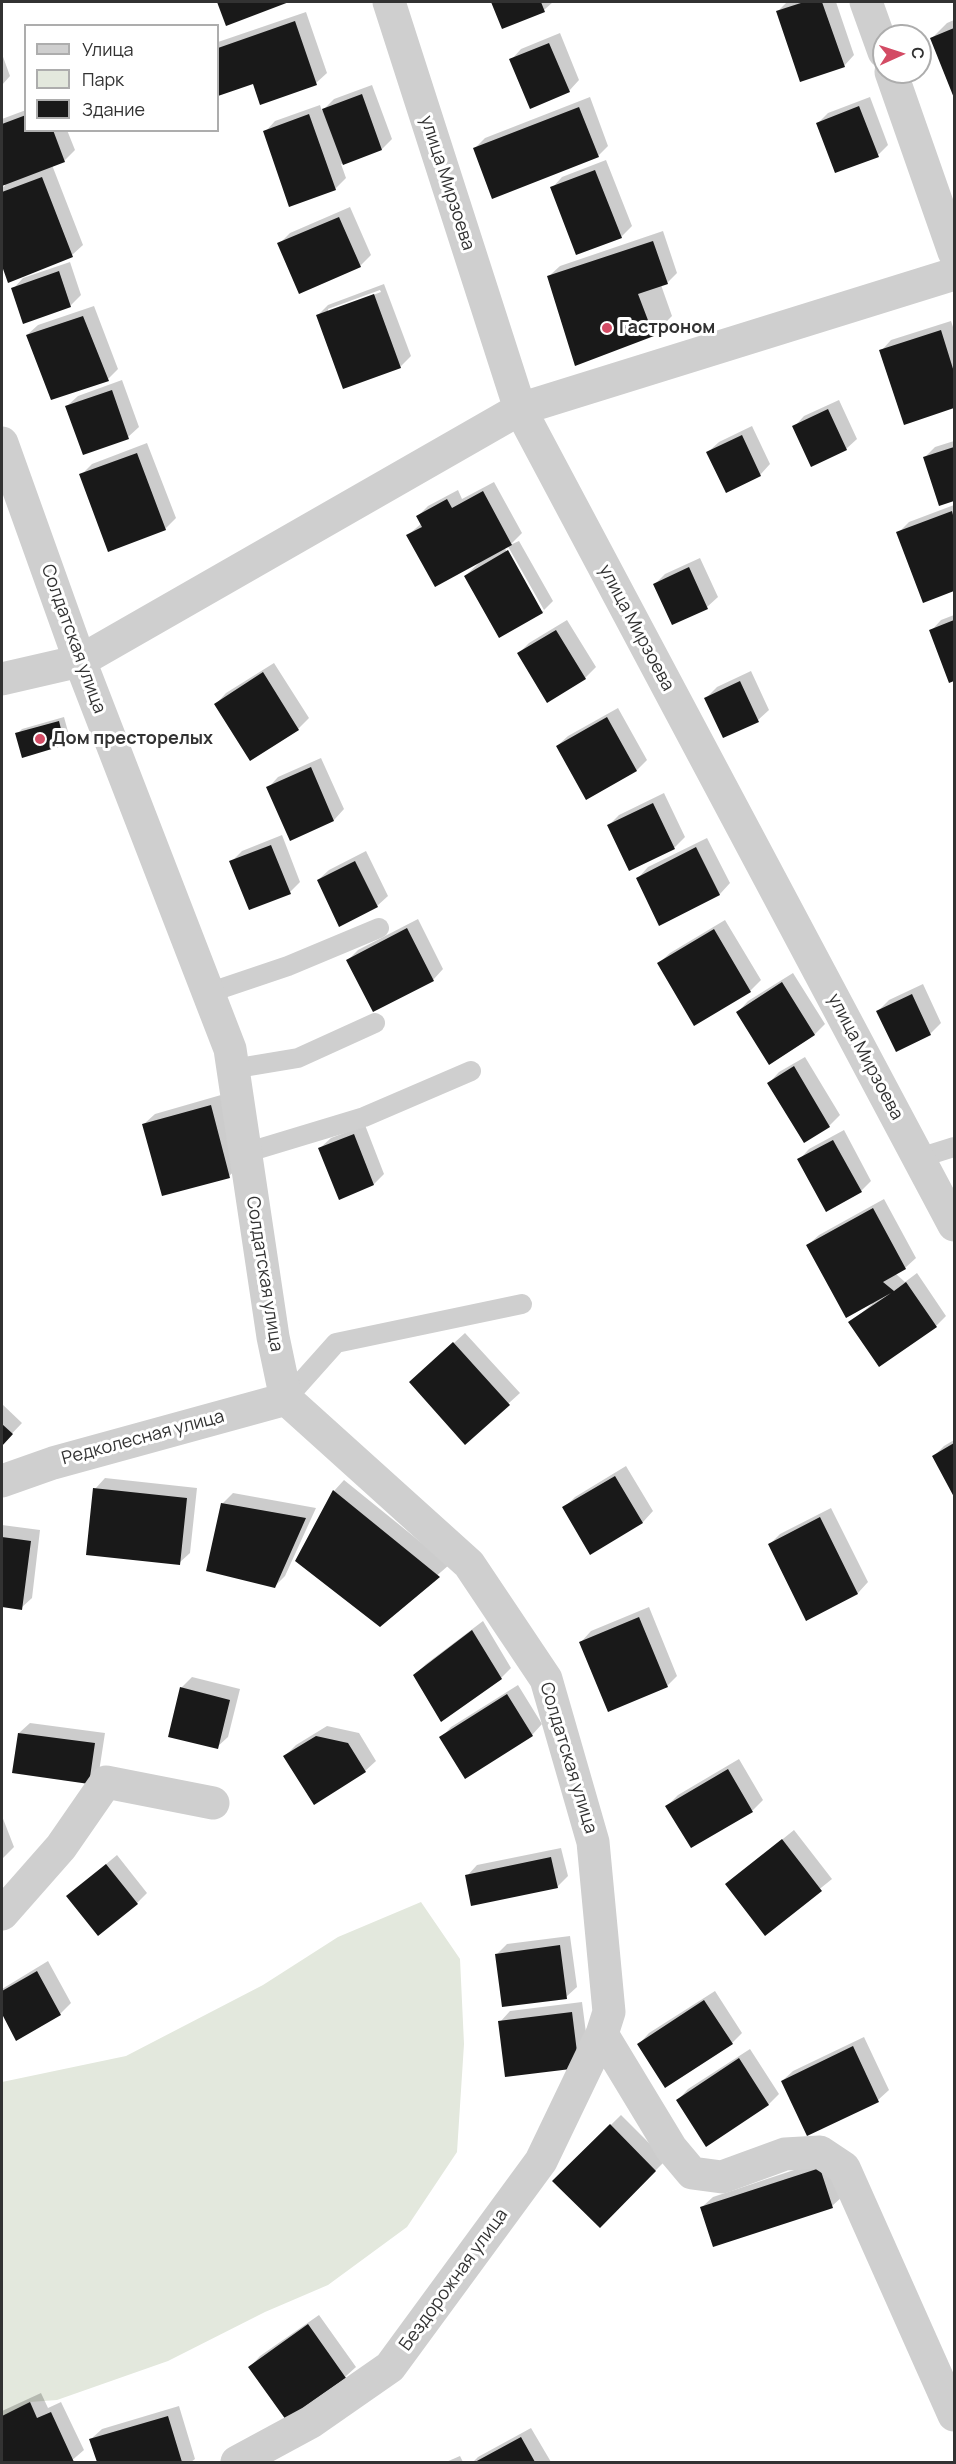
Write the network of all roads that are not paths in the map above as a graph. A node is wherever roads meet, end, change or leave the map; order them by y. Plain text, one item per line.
1 (389, 2) edge
2 (866, 2) edge
3 (874, 24) edge
4 (895, 84) edge
5 (954, 252) edge
6 (954, 274) edge
7 (520, 410) junction
8 (2, 443) edge
9 (80, 661) junction
10 (2, 679) edge
11 (379, 928) dead end
12 (208, 993) junction
13 (375, 1023) dead end
14 (232, 1069) junction
15 (471, 1071) dead end
16 (954, 1147) edge
17 (245, 1153) junction
18 (919, 1158) junction
19 (954, 1225) edge
20 (522, 1304) dead end
21 (286, 1398) junction
22 (2, 1481) edge
23 (213, 1803) dead end
24 (2, 1914) edge
25 (602, 2034) junction
26 (954, 2415) edge
27 (237, 2463) edge

1 - 7 street, улица Мирзоева
2 - 3 street
4 - 5 street
6 - 7 street
7 - 9 street
7 - 18 street, улица Мирзоева
8 - 9 street, Солдатская улица
9 - 10 street
9 - 12 street, Солдатская улица
11 - 12 lane
12 - 14 street, Солдатская улица
13 - 14 lane
14 - 17 street, Солдатская улица
15 - 17 lane
16 - 18 lane
17 - 21 street, Солдатская улица
18 - 19 street, улица Мирзоева
20 - 21 lane
21 - 22 street, Редколесная улица
21 - 25 street, Солдатская улица
23 - 24 street
25 - 26 street
25 - 27 street, Бездорожная улица

